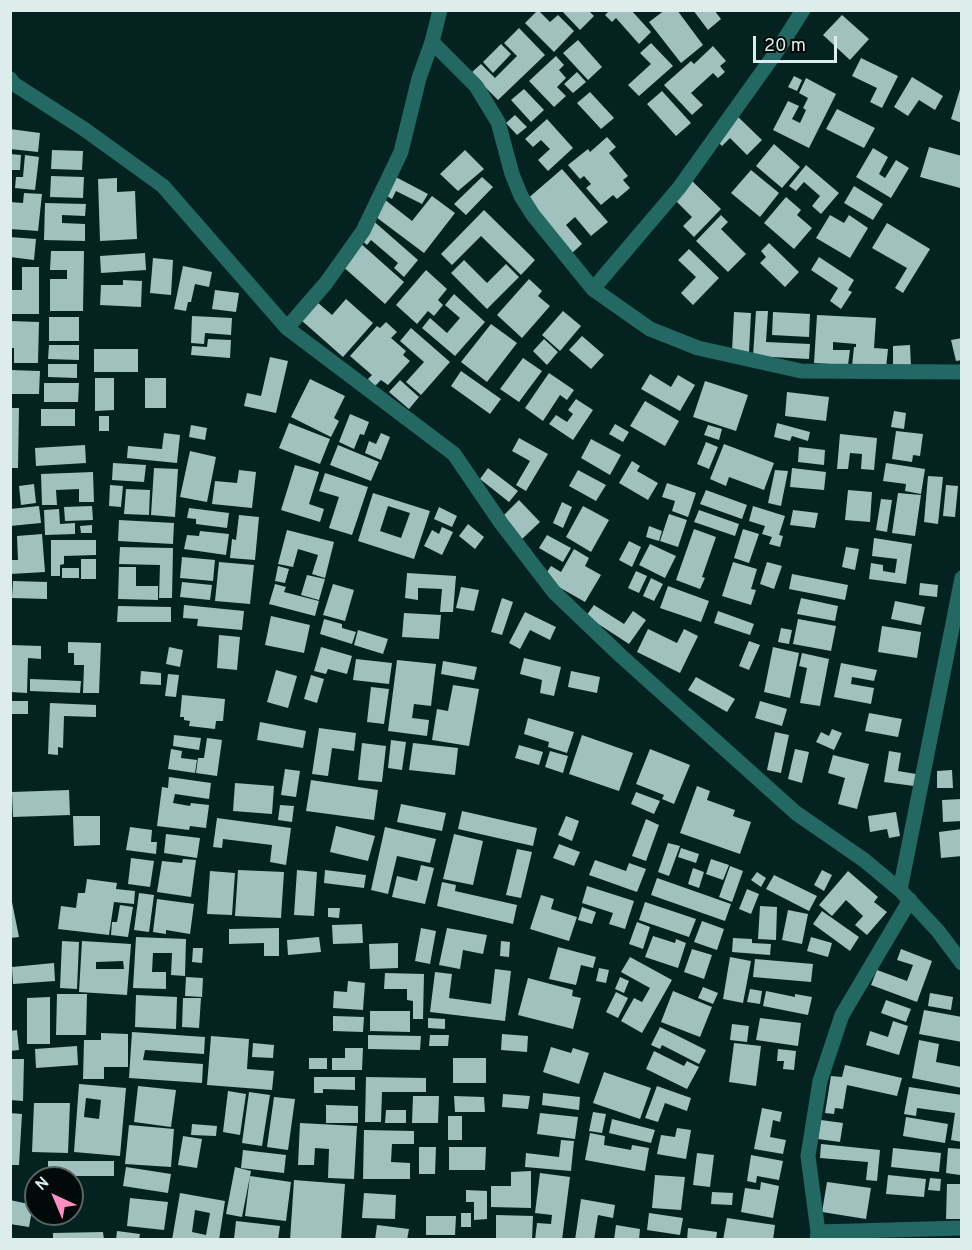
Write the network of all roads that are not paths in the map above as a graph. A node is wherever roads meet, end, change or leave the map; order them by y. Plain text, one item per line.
1 (440, 10) edge
2 (802, 10) edge
3 (432, 42) junction
4 (10, 80) edge
5 (593, 289) junction
6 (287, 328) junction
7 (961, 376) edge
8 (962, 578) edge
9 (905, 895) junction
10 (962, 963) edge
11 (962, 1228) edge
12 (817, 1236) edge

1 - 3 street
2 - 5 street
3 - 5 street
3 - 6 street
4 - 6 street
5 - 7 street
6 - 9 street
8 - 9 street
9 - 10 street
9 - 12 street
11 - 12 street

